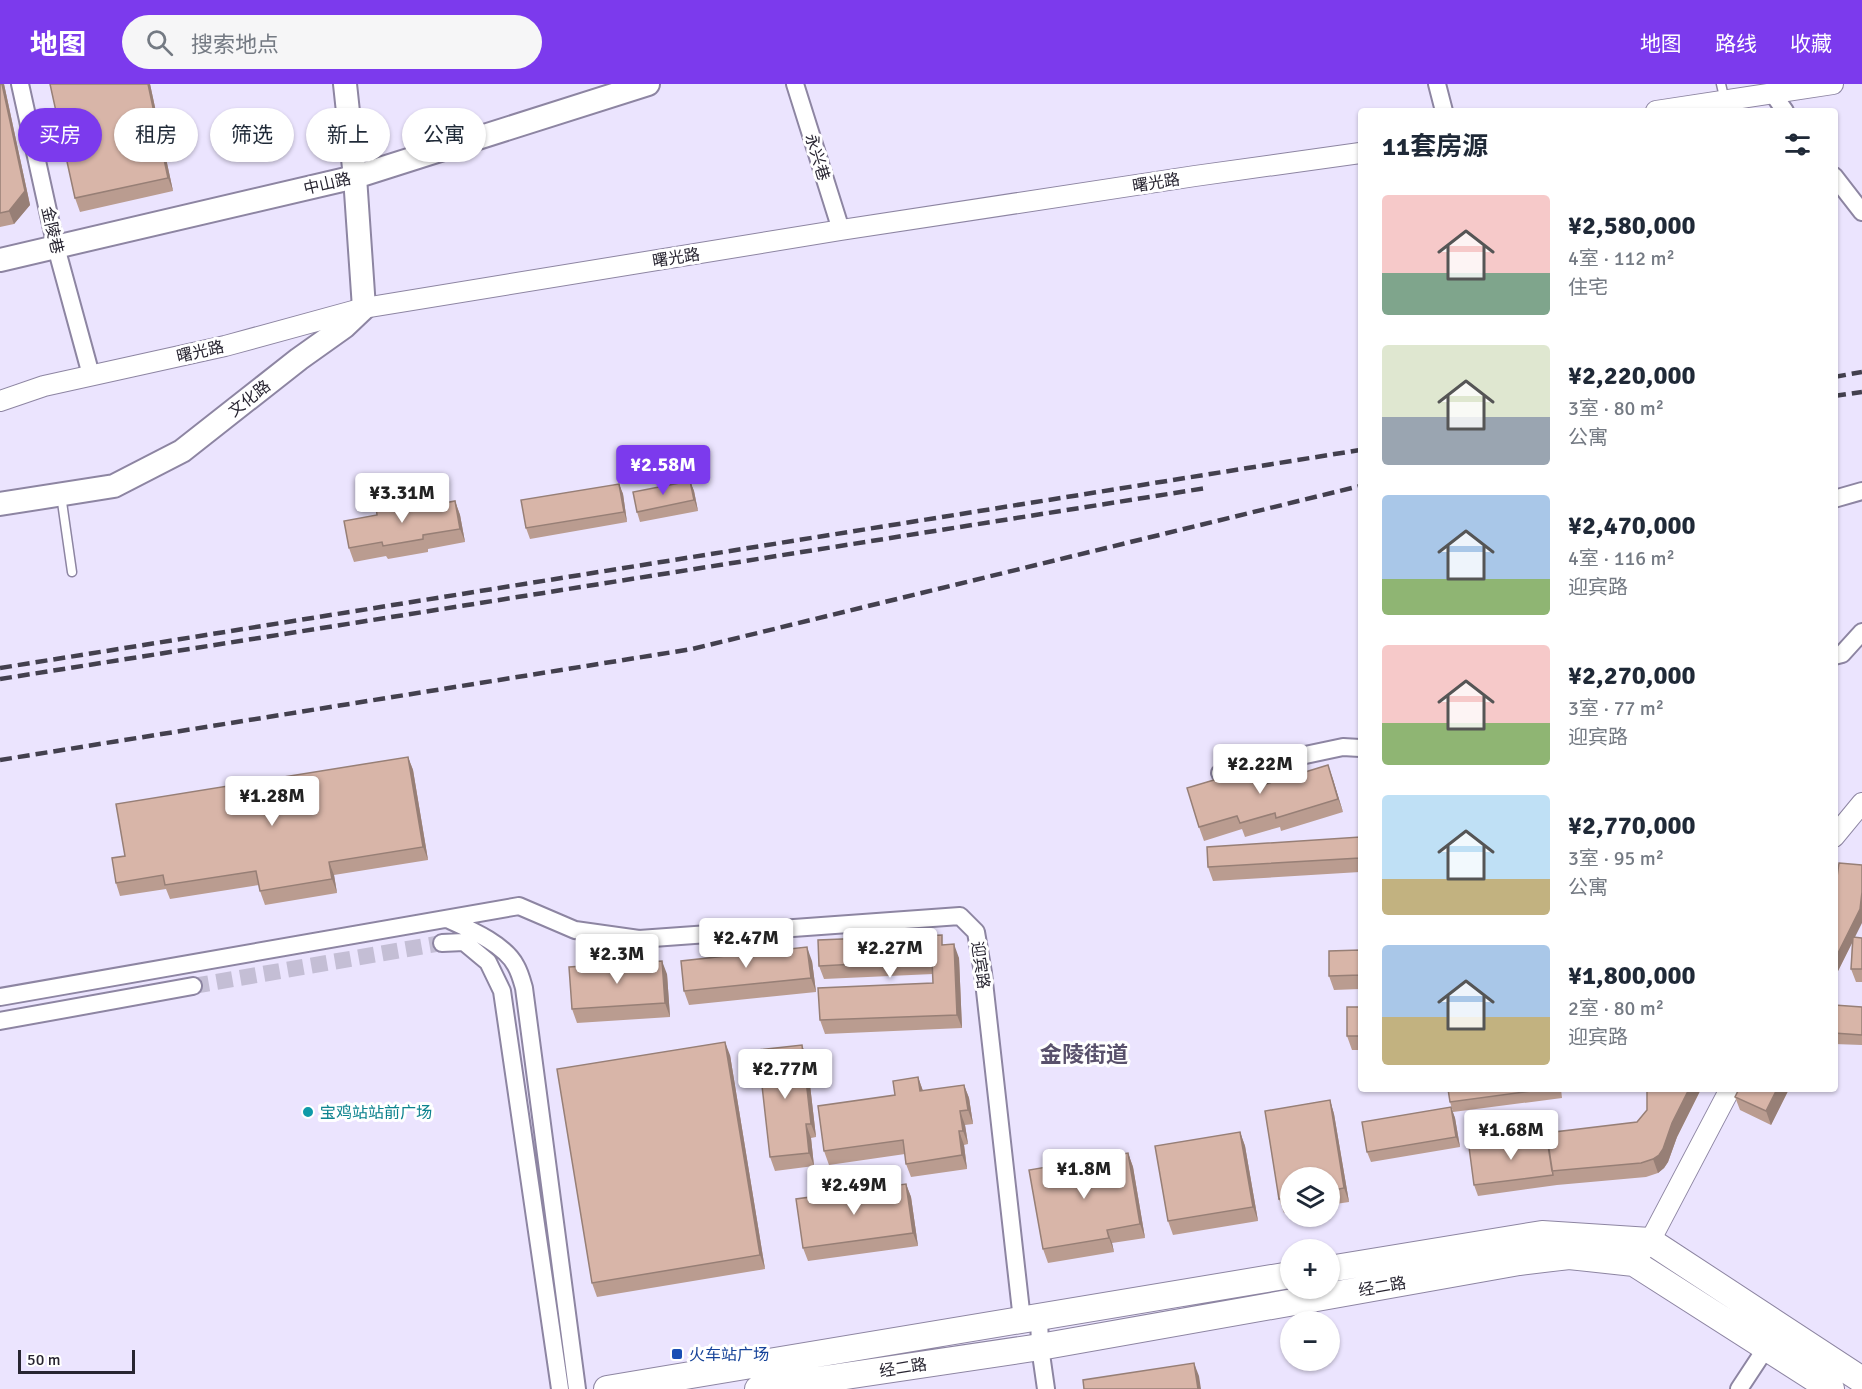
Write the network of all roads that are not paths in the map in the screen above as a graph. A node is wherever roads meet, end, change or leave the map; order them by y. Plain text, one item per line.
1 (20, 84) edge
2 (345, 84) edge
3 (648, 84) edge
4 (795, 84) edge
5 (1437, 84) edge
6 (1833, 84) edge
7 (1723, 93) edge
8 (1773, 94) junction
9 (1443, 108) edge
10 (1667, 108) edge
11 (1783, 108) edge
12 (1358, 153) edge
13 (355, 177) junction
14 (1838, 181) edge
15 (1862, 212) edge
16 (841, 230) junction
17 (56, 247) junction
18 (0, 260) edge
19 (364, 308) junction
20 (91, 375) junction
21 (0, 401) edge
22 (1862, 491) edge
23 (60, 495) junction
24 (1838, 498) edge
25 (0, 504) edge
26 (72, 572) dead end
27 (1862, 632) edge
28 (1838, 655) edge
29 (1358, 748) edge
30 (1220, 773) dead end
31 (1862, 803) edge
32 (1838, 832) edge
33 (447, 919) junction
34 (442, 943) tunnel mouth
35 (193, 986) tunnel mouth
36 (0, 997) edge
37 (0, 1022) edge
38 (1728, 1092) edge
39 (1650, 1241) junction
40 (1634, 1263) junction
41 (1340, 1267) edge
42 (1280, 1277) edge
43 (1030, 1318) junction
44 (1040, 1347) junction
45 (1766, 1348) junction
46 (1862, 1380) edge
47 (560, 1389) edge
48 (577, 1389) edge
49 (607, 1389) edge
50 (758, 1389) edge
51 (1046, 1389) edge
52 (1739, 1389) edge
53 (1831, 1389) edge

1 - 17 street, 金陵巷
2 - 13 main road
3 - 13 main road, 中山路
4 - 16 street, 永兴巷
5 - 9 street
6 - 8 street
7 - 8 street
7 - 10 street
8 - 11 street
12 - 16 street, 曙光路
13 - 17 main road, 中山路
13 - 19 main road
14 - 15 street
16 - 19 street, 曙光路
17 - 18 main road, 中山路
17 - 20 street, 金陵巷
19 - 20 street, 曙光路
19 - 23 main road, 文化路
20 - 21 street, 曙光路
22 - 24 street
23 - 25 main road, 文化路
23 - 26 lane
27 - 28 street
29 - 30 street
31 - 32 street
33 - 36 street
33 - 43 street, 迎宾路
33 - 48 street
34 - 47 street
35 - 37 street
38 - 39 street
39 - 40 street
39 - 41 main road, 经二路
39 - 46 main road, 经二路
40 - 44 main road, 经二路
40 - 45 main road, 经二路
42 - 43 main road, 经二路
43 - 44 street, 迎宾路
43 - 49 main road, 经二路
44 - 50 main road, 经二路
44 - 51 street, 迎宾路
45 - 52 street
45 - 53 main road, 经二路

